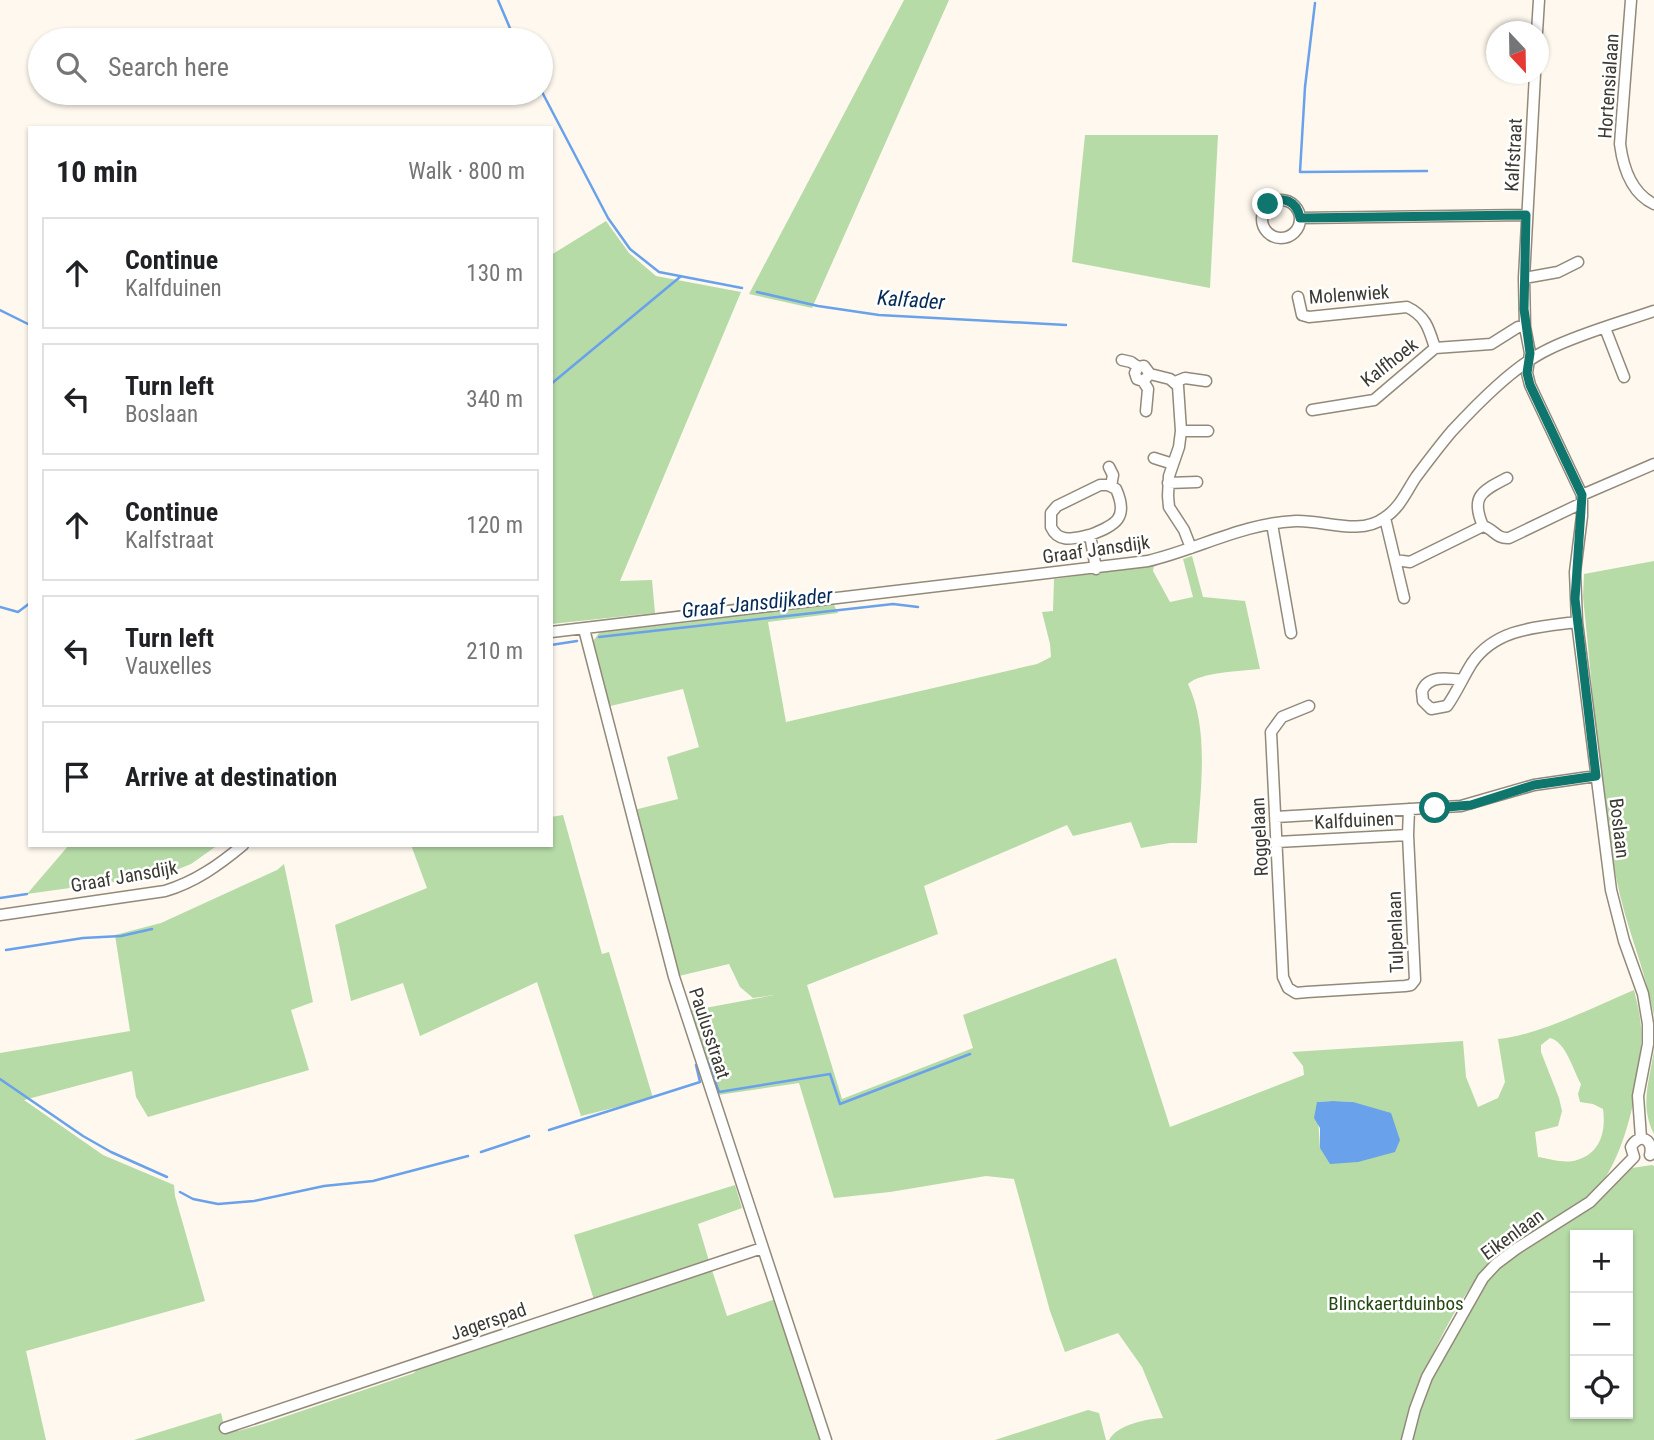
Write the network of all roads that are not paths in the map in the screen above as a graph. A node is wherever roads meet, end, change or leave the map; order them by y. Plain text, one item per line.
1 (1539, 0) edge
2 (1631, 0) edge
3 (1538, 21) edge
4 (1534, 84) edge
5 (1654, 204) edge
6 (1526, 215) junction
7 (1300, 218) dead end
8 (1578, 262) dead end
9 (1524, 278) junction
10 (1298, 297) dead end
11 (1654, 311) edge
12 (1525, 327) junction
13 (1605, 328) junction
14 (1435, 348) junction
15 (1122, 360) dead end
16 (1527, 362) junction
17 (1146, 377) junction
18 (1624, 377) dead end
19 (1206, 381) dead end
20 (1175, 382) junction
21 (1312, 410) dead end
22 (1146, 411) dead end
23 (1181, 431) junction
24 (1208, 431) dead end
25 (1154, 458) dead end
26 (1172, 464) junction
27 (1654, 464) edge
28 (1109, 467) dead end
29 (1507, 478) dead end
30 (1197, 482) dead end
31 (1168, 483) junction
32 (1111, 486) junction
33 (1582, 499) junction
34 (1385, 518) junction
35 (1272, 524) junction
36 (1483, 526) junction
37 (1090, 535) junction
38 (1191, 548) junction
39 (1395, 560) junction
40 (1096, 569) junction
41 (1404, 598) dead end
42 (1577, 622) junction
43 (584, 629) junction
44 (553, 632) edge
45 (1291, 633) dead end
46 (1462, 680) dead end
47 (1309, 706) dead end
48 (1596, 776) junction
49 (1409, 809) junction
50 (1276, 817) junction
51 (1408, 835) junction
52 (1277, 842) junction
53 (240, 847) edge
54 (0, 915) edge
55 (1287, 988) joint
56 (1641, 1138) junction
57 (1652, 1156) edge
58 (1634, 1157) junction
59 (762, 1248) junction
60 (225, 1428) dead end
61 (825, 1440) edge
62 (1407, 1440) edge

1 - 3 street
2 - 5 street, Hortensialaan
4 - 6 street, Kalfstraat
6 - 7 street
6 - 9 street, Kalfstraat
8 - 9 street
9 - 12 street, Kalfstraat
10 - 14 street, Molenwiek
11 - 13 street
12 - 14 street, Kalfhoek
12 - 16 street, Kalfstraat
13 - 16 street
13 - 18 street
14 - 21 street, Kalfhoek
15 - 17 street
16 - 33 street
16 - 34 street
17 - 20 street
17 - 22 street
19 - 20 street
20 - 23 street
23 - 24 street
23 - 26 street
25 - 26 street
26 - 31 street
27 - 33 street
28 - 32 street
29 - 36 street
30 - 31 street
31 - 38 street
32 - 37 street
32 - 37 street
33 - 36 street
33 - 42 street, Boslaan
34 - 35 street, Graaf Jansdijk
34 - 39 street
35 - 38 street, Graaf Jansdijk
35 - 45 street
36 - 39 street
37 - 40 street
38 - 40 street, Graaf Jansdijk
39 - 41 street
40 - 43 street, Graaf Jansdijk
42 - 46 street
42 - 48 street, Boslaan
43 - 44 street, Graaf Jansdijk
43 - 59 street, Paulusstraat
47 - 50 street, Roggelaan
48 - 49 street, Kalfduinen
48 - 56 street, Boslaan
49 - 50 street, Kalfduinen
49 - 51 street, Kalfduinen
50 - 52 street, Roggelaan
51 - 52 street, Kalfduinen
51 - 55 street, Tulpenlaan
52 - 55 street, Roggelaan
53 - 54 street, Graaf Jansdijk
56 - 57 street, Boslaan
56 - 58 street, Boslaan
57 - 58 street, Boslaan
58 - 62 street, Eikenlaan
59 - 60 street, Jagerspad
59 - 61 street, Paulusstraat

